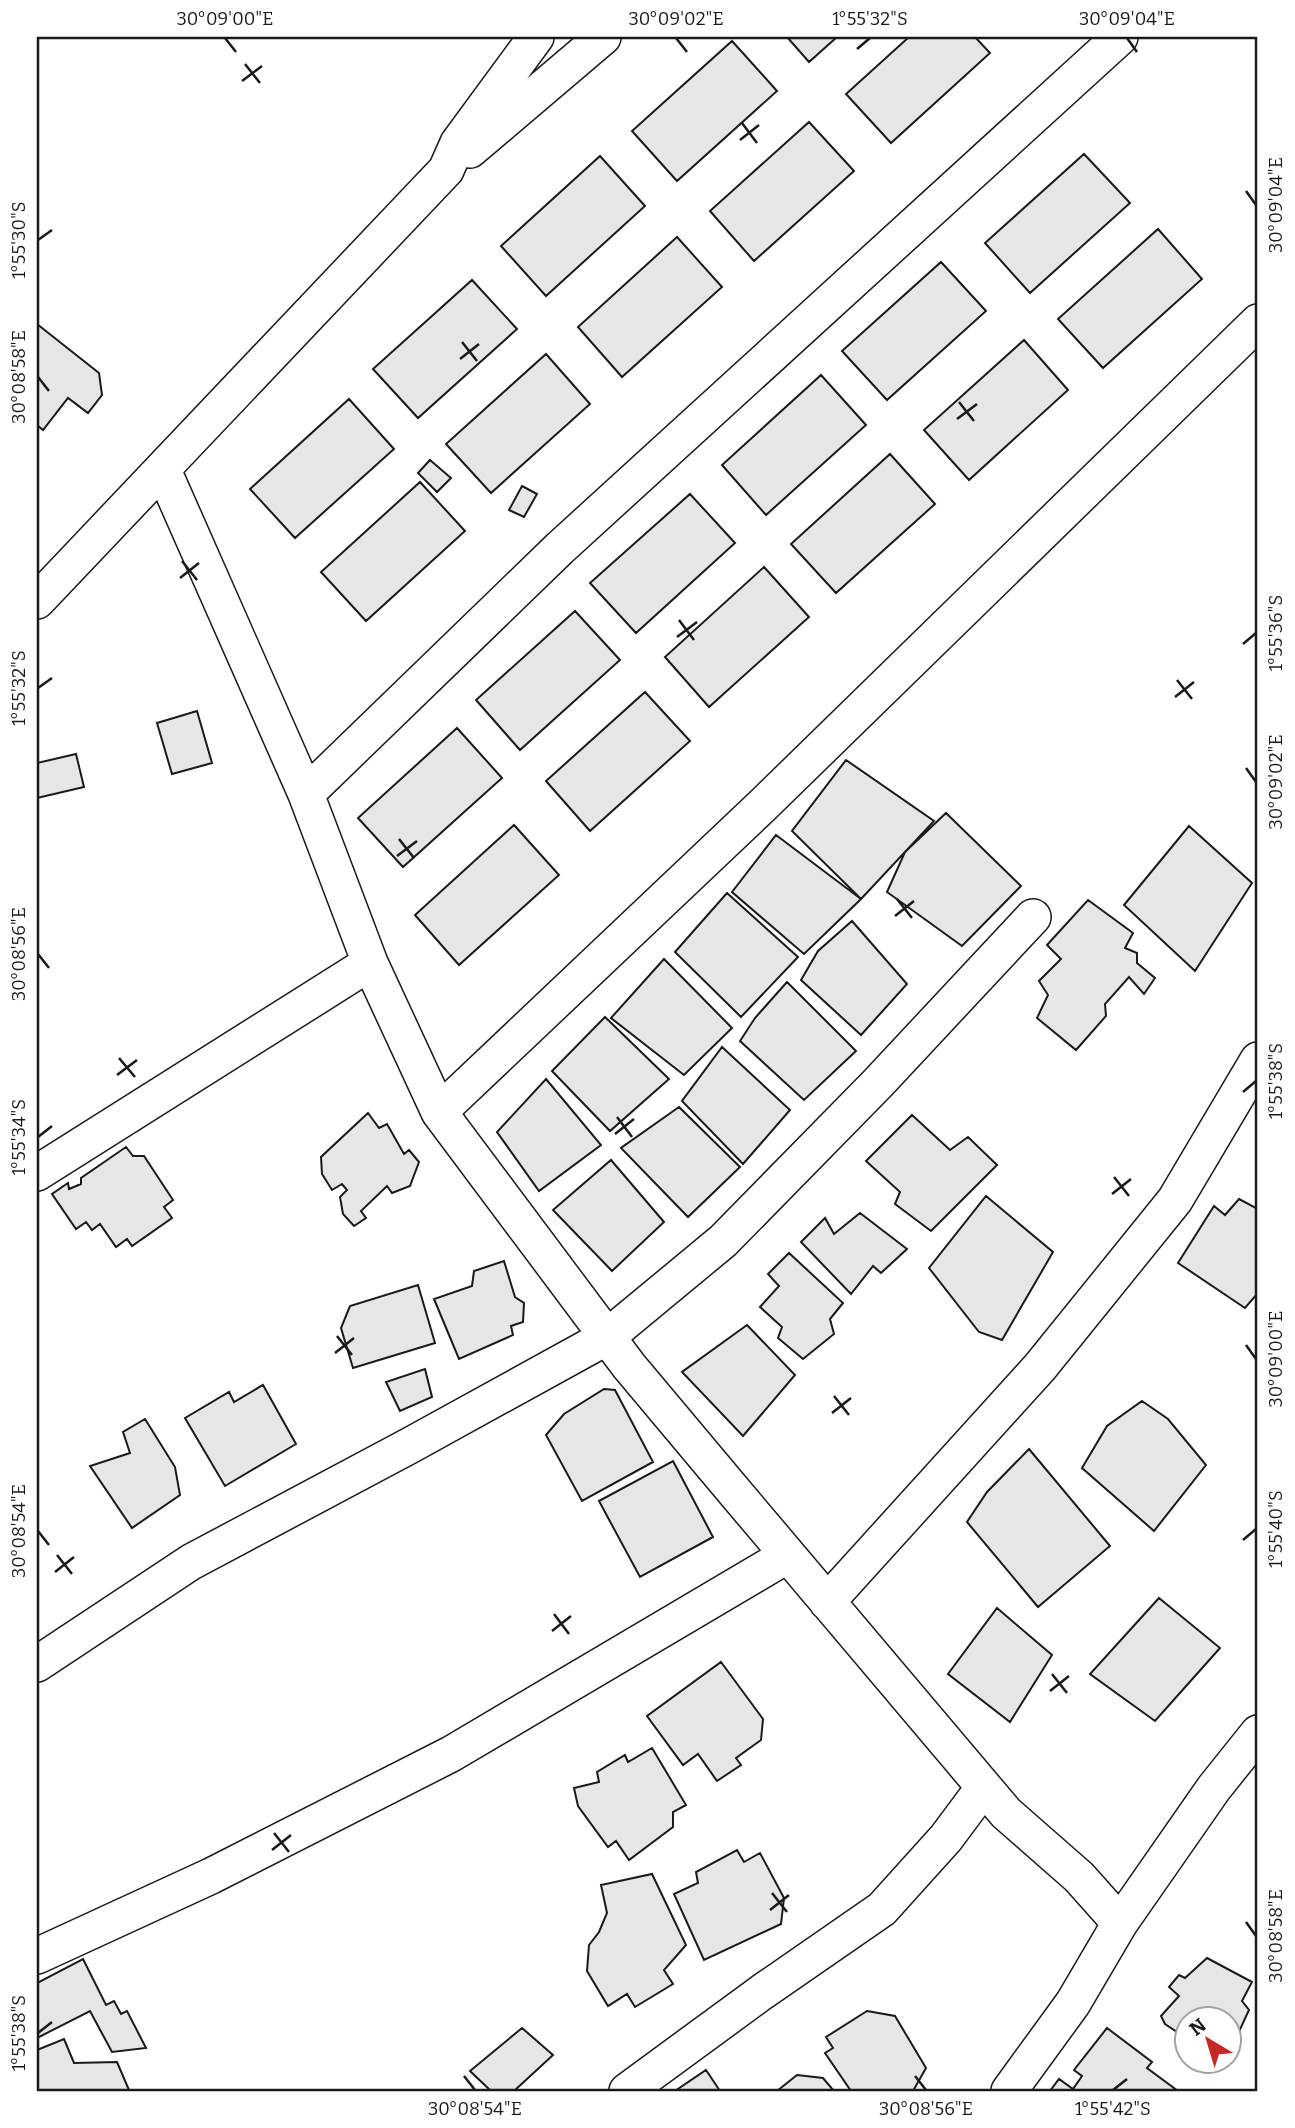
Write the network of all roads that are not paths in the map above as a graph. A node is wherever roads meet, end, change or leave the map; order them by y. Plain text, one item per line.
1 (536, 37) edge
2 (603, 37) edge
3 (1120, 37) edge
4 (446, 170) junction
5 (1258, 322) edge
6 (163, 470) junction
7 (37, 601) edge
8 (306, 794) junction
9 (1033, 917) dead end
10 (370, 963) junction
11 (1256, 1069) edge
12 (439, 1112) junction
13 (37, 1173) edge
14 (607, 1337) junction
15 (788, 1555) junction
16 (827, 1602) junction
17 (37, 1664) edge
18 (1258, 1733) edge
19 (984, 1787) junction
20 (1120, 1923) junction
21 (37, 1956) edge
22 (626, 2091) edge
23 (1009, 2091) edge

1 - 4 street
2 - 4 street
3 - 8 street
4 - 6 street
5 - 12 street
6 - 7 street
6 - 8 street
8 - 10 street
9 - 14 street
10 - 12 street
10 - 13 street
11 - 16 street
12 - 14 street
14 - 15 street
14 - 17 street
15 - 16 street
15 - 21 street
16 - 19 street
18 - 20 street
19 - 20 street
19 - 22 street
20 - 23 street

